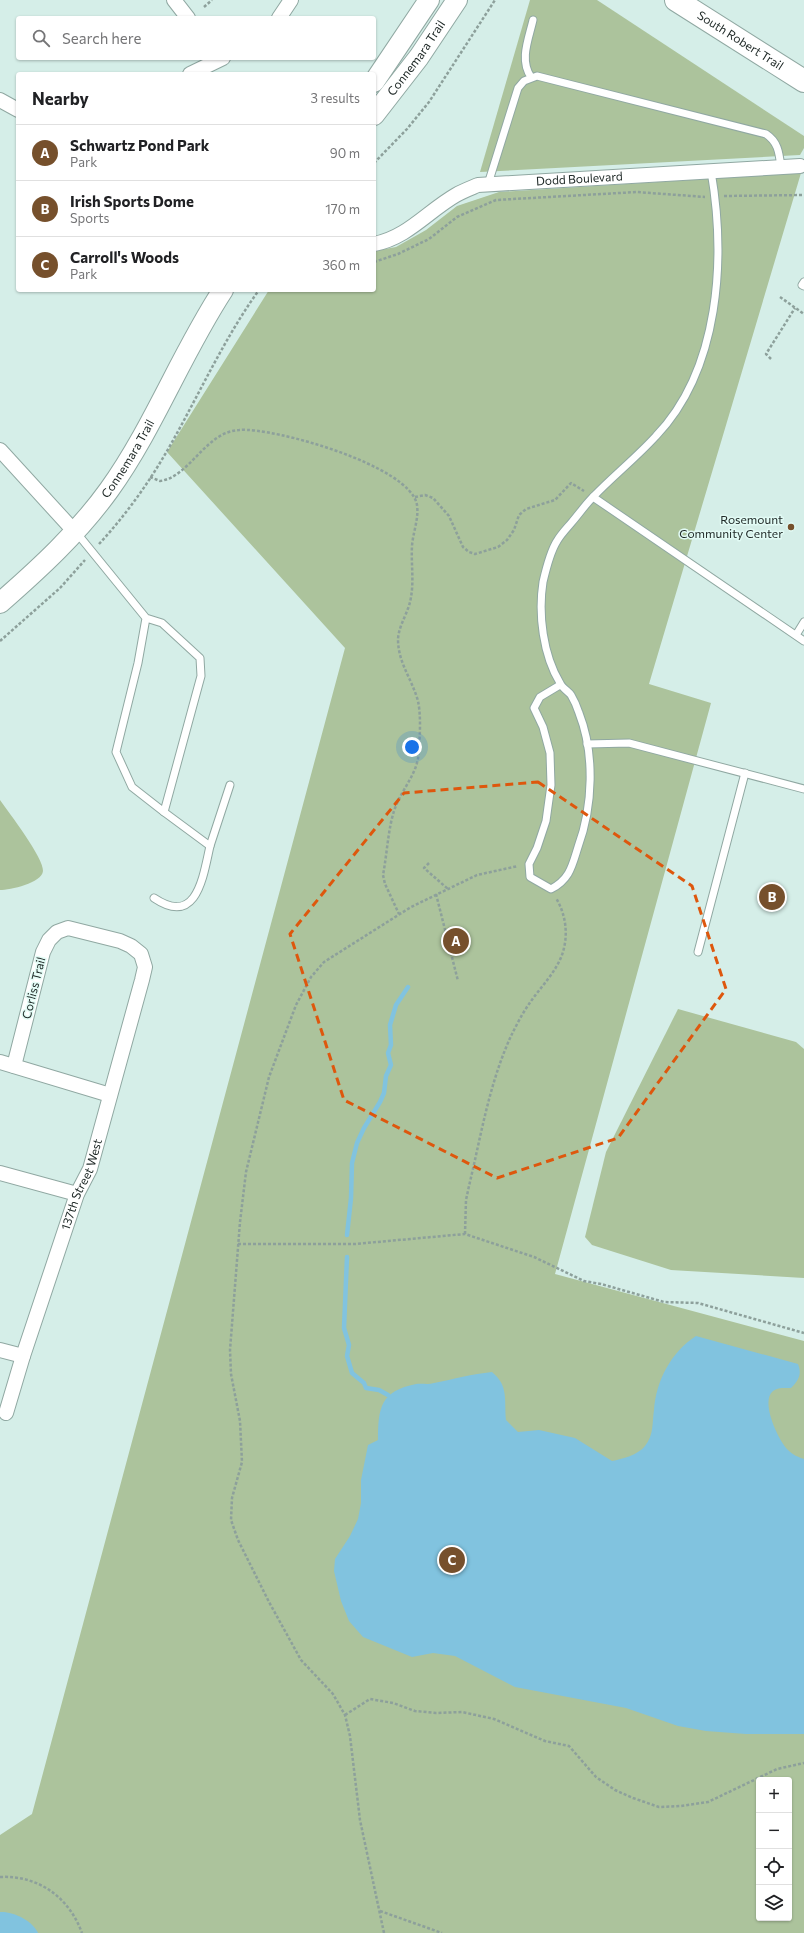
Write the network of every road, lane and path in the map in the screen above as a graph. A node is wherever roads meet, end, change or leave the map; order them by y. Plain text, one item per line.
1 (174, 0) edge
2 (212, 0) edge
3 (291, 0) edge
4 (429, 0) edge
5 (457, 0) edge
6 (495, 0) edge
7 (676, 0) edge
8 (204, 7) dead end
9 (186, 16) edge
10 (280, 16) edge
11 (534, 20) dead end
12 (220, 60) edge
13 (210, 66) edge
14 (195, 72) edge
15 (531, 77) junction
16 (376, 79) edge
17 (804, 82) edge
18 (0, 100) edge
19 (16, 109) edge
20 (376, 112) edge
21 (376, 161) edge
22 (800, 166) dead end
23 (781, 167) junction
24 (711, 171) junction
25 (488, 184) junction
26 (804, 195) edge
27 (716, 197) junction
28 (376, 244) edge
29 (376, 261) edge
30 (804, 282) edge
31 (804, 286) edge
32 (222, 292) edge
33 (780, 297) dead end
34 (795, 308) junction
35 (804, 314) edge
36 (771, 359) dead end
37 (0, 450) edge
38 (150, 477) dead end
39 (415, 497) junction
40 (593, 497) junction
41 (75, 532) junction
42 (0, 602) edge
43 (146, 618) junction
44 (804, 622) edge
45 (796, 635) junction
46 (804, 641) edge
47 (560, 685) junction
48 (587, 744) junction
49 (745, 774) junction
50 (230, 784) dead end
51 (804, 789) edge
52 (164, 812) junction
53 (210, 846) junction
54 (429, 863) dead end
55 (529, 864) junction
56 (448, 888) junction
57 (551, 889) junction
58 (436, 894) junction
59 (154, 898) dead end
60 (399, 914) junction
61 (698, 952) dead end
62 (141, 954) joint
63 (458, 981) dead end
64 (0, 1062) edge
65 (14, 1066) junction
66 (110, 1094) junction
67 (0, 1173) edge
68 (77, 1194) junction
69 (465, 1234) junction
70 (238, 1244) junction
71 (804, 1333) edge
72 (0, 1350) edge
73 (23, 1356) junction
74 (6, 1413) dead end
75 (345, 1715) junction
76 (804, 1763) edge
77 (0, 1877) edge
78 (380, 1910) junction
79 (82, 1933) edge
80 (384, 1933) edge
81 (442, 1933) edge

1 - 9 street
2 - 8 path
3 - 10 street
4 - 16 street, Connemara Trail
5 - 20 street, Connemara Trail
6 - 21 path
7 - 17 main road, South Robert Trail
11 - 15 lane
12 - 13 street
13 - 14 street
15 - 23 lane
15 - 25 lane
18 - 19 street
22 - 23 street, Dodd Boulevard
23 - 24 street, Dodd Boulevard
24 - 25 street, Dodd Boulevard
24 - 27 lane
25 - 28 street, Dodd Boulevard
26 - 27 path
27 - 29 path
27 - 40 lane
30 - 31 lane
32 - 41 street, Connemara Trail
33 - 34 path
34 - 35 path
34 - 36 path
37 - 41 street
38 - 39 path
39 - 40 path
39 - 60 path
40 - 45 lane
40 - 47 lane
41 - 42 street, Connemara Trail
41 - 43 lane
43 - 52 lane
43 - 52 lane
44 - 45 lane
45 - 46 lane
47 - 48 lane
47 - 55 lane
48 - 49 lane
48 - 57 lane
49 - 51 lane
49 - 61 lane
50 - 53 lane
52 - 53 lane
53 - 59 lane
54 - 56 path
55 - 56 path
55 - 57 lane
56 - 58 path
57 - 69 path
58 - 60 path
58 - 63 path
60 - 70 path
62 - 65 street, Corliss Trail
62 - 66 street, 137th Street West
64 - 65 street
65 - 66 street
66 - 68 street, 137th Street West
67 - 68 street
68 - 73 street, 137th Street West
69 - 70 path
69 - 71 path
70 - 75 path
72 - 73 street
73 - 74 street, 137th Street West
75 - 76 path
75 - 78 path
77 - 79 path
78 - 80 path
78 - 81 path

